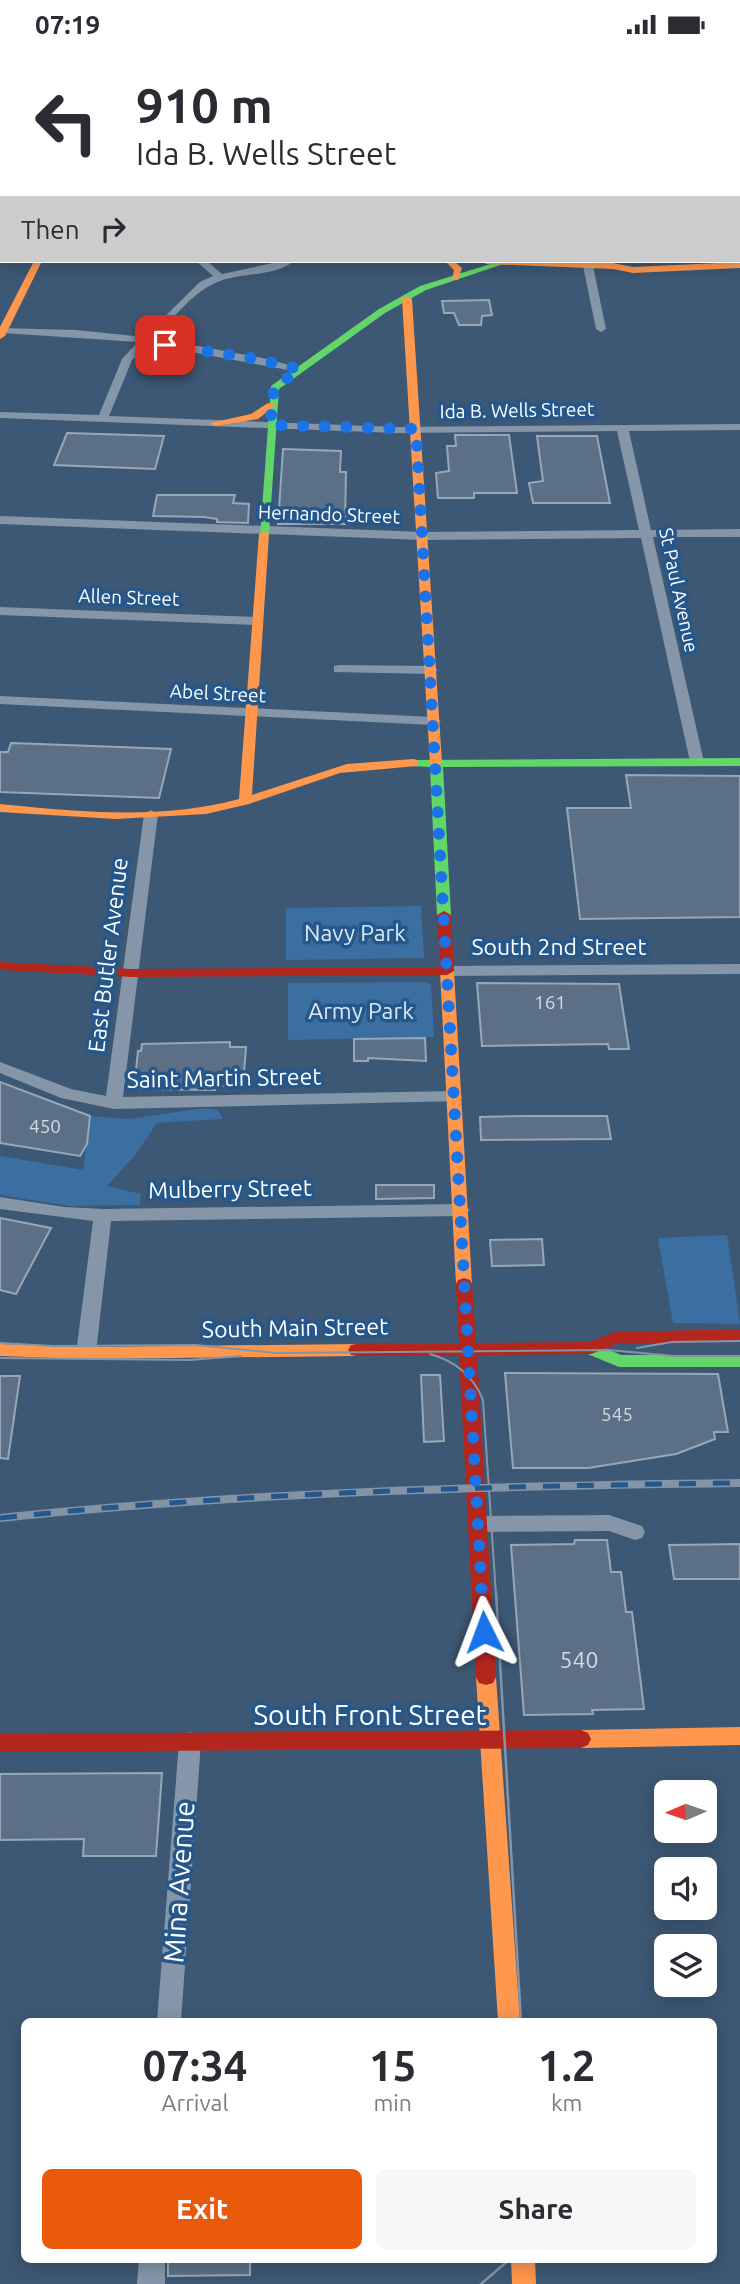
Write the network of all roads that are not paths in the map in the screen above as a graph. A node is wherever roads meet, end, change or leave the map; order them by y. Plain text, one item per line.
1 (37, 263) edge
2 (203, 263) edge
3 (284, 263) edge
4 (451, 263) edge
5 (502, 263) edge
6 (533, 263) edge
7 (549, 263) edge
8 (648, 263) edge
9 (740, 265) edge
10 (588, 266) junction
11 (613, 266) junction
12 (220, 277) junction
13 (454, 278) junction
14 (407, 299) junction
15 (601, 329) dead end
16 (5, 332) edge
17 (142, 342) junction
18 (299, 369) junction
19 (271, 400) junction
20 (0, 415) edge
21 (103, 418) junction
22 (215, 423) junction
23 (270, 425) junction
24 (622, 427) junction
25 (740, 427) edge
26 (416, 429) junction
27 (0, 520) edge
28 (263, 530) junction
29 (740, 533) edge
30 (647, 535) junction
31 (423, 537) junction
32 (0, 611) edge
33 (257, 621) junction
34 (340, 669) dead end
35 (431, 670) junction
36 (0, 700) edge
37 (251, 714) junction
38 (434, 721) junction
39 (697, 762) junction
40 (740, 762) edge
41 (436, 763) junction
42 (245, 800) junction
43 (0, 808) edge
44 (151, 814) junction
45 (740, 969) edge
46 (3, 970) edge
47 (447, 971) junction
48 (132, 972) junction
49 (0, 1067) edge
50 (454, 1097) junction
51 (114, 1103) junction
52 (0, 1203) edge
53 (461, 1210) junction
54 (103, 1215) junction
55 (740, 1335) edge
56 (467, 1348) junction
57 (591, 1348) junction
58 (0, 1350) edge
59 (86, 1353) junction
60 (740, 1361) edge
61 (479, 1524) junction
62 (635, 1532) dead end
63 (740, 1736) edge
64 (491, 1741) junction
65 (190, 1742) junction
66 (0, 1743) edge
67 (169, 2018) edge
68 (509, 2018) edge
69 (152, 2263) edge
70 (523, 2263) edge
71 (150, 2284) edge
72 (524, 2284) edge

1 - 16 street
2 - 12 street
3 - 12 street
4 - 13 street
5 - 13 street
6 - 14 street
7 - 10 street
8 - 11 street
9 - 11 street
10 - 11 street
10 - 15 street
12 - 17 street
13 - 14 street
14 - 18 street
14 - 26 street
16 - 17 street
17 - 18 street
17 - 21 street
18 - 19 street
19 - 22 street
19 - 23 street
20 - 21 street, Ida B. Wells Street
21 - 22 street, Ida B. Wells Street
22 - 23 street, Ida B. Wells Street
23 - 26 street, Ida B. Wells Street
23 - 28 street
24 - 25 street, Ida B. Wells Street
24 - 26 street, Ida B. Wells Street
24 - 30 street, St Paul Avenue
26 - 31 street
27 - 28 street, Hernando Street
28 - 31 street, Hernando Street
28 - 33 street
29 - 30 street, Hernando Street
30 - 31 street, Hernando Street
30 - 39 street, St Paul Avenue
31 - 35 street
32 - 33 street, Allen Street
33 - 37 street
34 - 35 street
35 - 38 street
36 - 37 street, Abel Street
37 - 38 street, Abel Street
37 - 42 street
38 - 41 street
39 - 40 street
39 - 41 street
41 - 42 street
41 - 47 street
42 - 44 street
43 - 44 street
44 - 48 street, East Butler Avenue
45 - 47 street, South 2nd Street
46 - 48 street, South 2nd Street
47 - 48 street, South 2nd Street
47 - 50 street
48 - 51 street, East Butler Avenue
49 - 51 street, Saint Martin Street
50 - 51 street, Saint Martin Street
50 - 53 street
52 - 54 street, Mulberry Street
53 - 54 street, Mulberry Street
53 - 56 street
54 - 59 street
55 - 57 street, South Main Street
56 - 57 street, South Main Street
56 - 59 street, South Main Street
56 - 61 street
57 - 60 street, South Main Street
58 - 59 street, South Main Street
61 - 62 street
61 - 64 street
63 - 64 street, South Front Street
64 - 65 street, South Front Street
64 - 68 street
65 - 66 street, South Front Street
65 - 67 street, Mina Avenue
69 - 71 street
70 - 72 street

